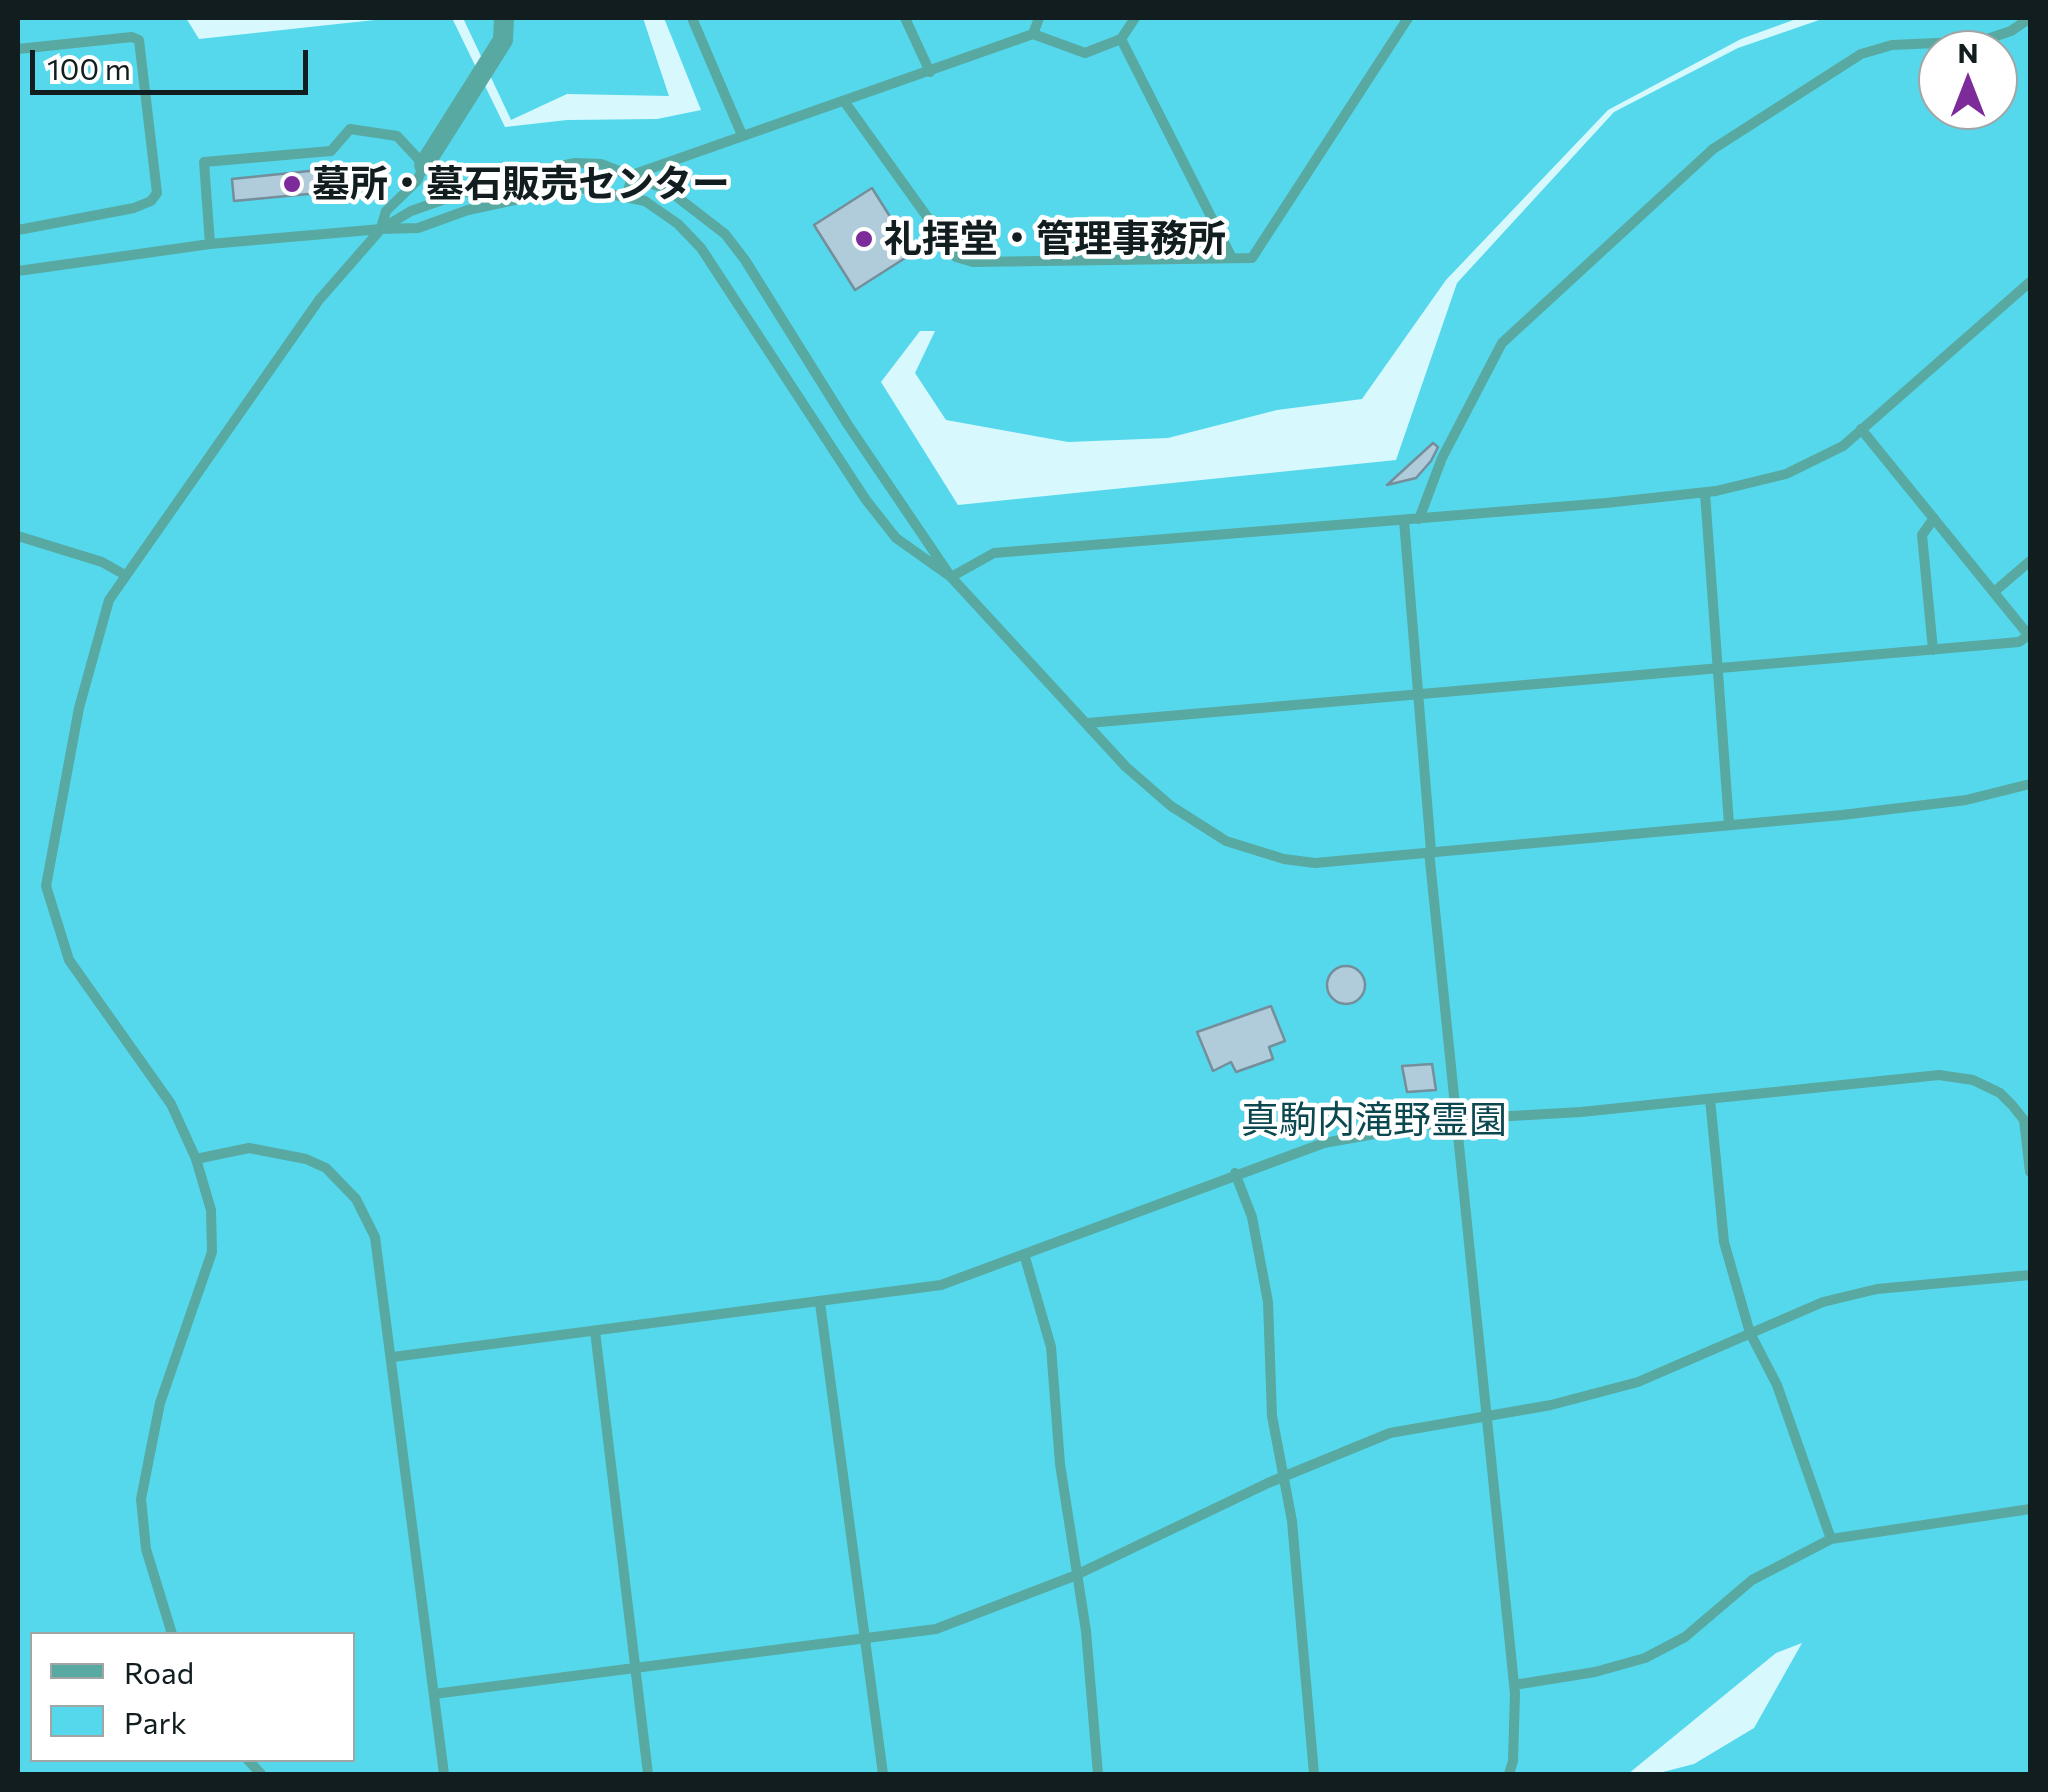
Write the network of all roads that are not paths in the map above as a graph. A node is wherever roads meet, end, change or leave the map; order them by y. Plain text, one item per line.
1 (504, 18) edge
2 (692, 18) edge
3 (905, 18) edge
4 (1040, 18) edge
5 (1135, 18) edge
6 (1408, 18) edge
7 (2030, 18) edge
8 (1033, 34) junction
9 (1121, 39) junction
10 (18, 50) edge
11 (930, 72) junction
12 (844, 101) junction
13 (742, 135) junction
14 (424, 165) junction
15 (632, 174) junction
16 (627, 196) junction
17 (381, 229) junction
18 (18, 230) edge
19 (210, 244) junction
20 (1232, 258) junction
21 (18, 271) edge
22 (2030, 282) edge
23 (1862, 430) junction
24 (1705, 493) junction
25 (1934, 518) junction
26 (1419, 519) junction
27 (1404, 520) junction
28 (18, 536) edge
29 (2030, 561) edge
30 (125, 575) junction
31 (951, 577) junction
32 (1994, 592) junction
33 (2030, 636) edge
34 (1933, 650) junction
35 (1718, 670) junction
36 (1418, 695) junction
37 (1088, 724) junction
38 (2030, 784) edge
39 (1729, 824) junction
40 (1430, 851) junction
41 (1710, 1098) junction
42 (1458, 1120) junction
43 (196, 1159) junction
44 (2030, 1172) edge
45 (1235, 1173) junction
46 (1024, 1254) junction
47 (2030, 1275) edge
48 (820, 1303) junction
49 (595, 1332) junction
50 (1750, 1333) junction
51 (393, 1357) junction
52 (1488, 1417) junction
53 (1281, 1478) junction
54 (2030, 1509) edge
55 (1831, 1539) junction
56 (1074, 1576) junction
57 (171, 1632) edge
58 (866, 1640) junction
59 (635, 1669) junction
60 (1514, 1685) junction
61 (434, 1694) junction
62 (444, 1774) edge
63 (648, 1774) edge
64 (883, 1774) edge
65 (1098, 1774) edge
66 (1314, 1774) edge
67 (1509, 1774) edge

1 - 14 street
2 - 13 lane
3 - 11 lane
4 - 8 lane
5 - 9 lane
6 - 20 lane
7 - 26 lane
8 - 9 lane
8 - 11 lane
9 - 20 lane
10 - 18 lane
11 - 12 lane
12 - 13 lane
12 - 20 lane
13 - 15 lane
14 - 17 lane
14 - 19 lane
15 - 16 lane
15 - 17 lane
15 - 31 lane
16 - 17 lane
16 - 31 lane
17 - 19 lane
17 - 30 lane
19 - 21 lane
22 - 23 lane
23 - 24 lane
23 - 25 lane
24 - 26 lane
24 - 35 lane
25 - 32 lane
25 - 34 lane
26 - 27 lane
27 - 31 lane
27 - 36 lane
28 - 30 lane
29 - 32 lane
30 - 43 lane
31 - 37 lane
32 - 33 lane
33 - 34 lane
34 - 35 lane
35 - 36 lane
35 - 39 lane
36 - 37 lane
36 - 40 lane
37 - 40 lane
38 - 39 lane
39 - 40 lane
40 - 42 lane
41 - 42 lane
41 - 44 lane
41 - 50 lane
42 - 45 lane
42 - 52 lane
43 - 51 lane
43 - 57 lane
45 - 46 lane
45 - 53 lane
46 - 48 lane
46 - 56 lane
47 - 50 lane
48 - 49 lane
48 - 58 lane
49 - 51 lane
49 - 59 lane
50 - 52 lane
50 - 55 lane
51 - 61 lane
52 - 53 lane
52 - 60 lane
53 - 56 lane
53 - 66 lane
54 - 55 lane
55 - 60 lane
56 - 58 lane
56 - 65 lane
58 - 59 lane
58 - 64 lane
59 - 61 lane
59 - 63 lane
60 - 67 lane
61 - 62 lane

